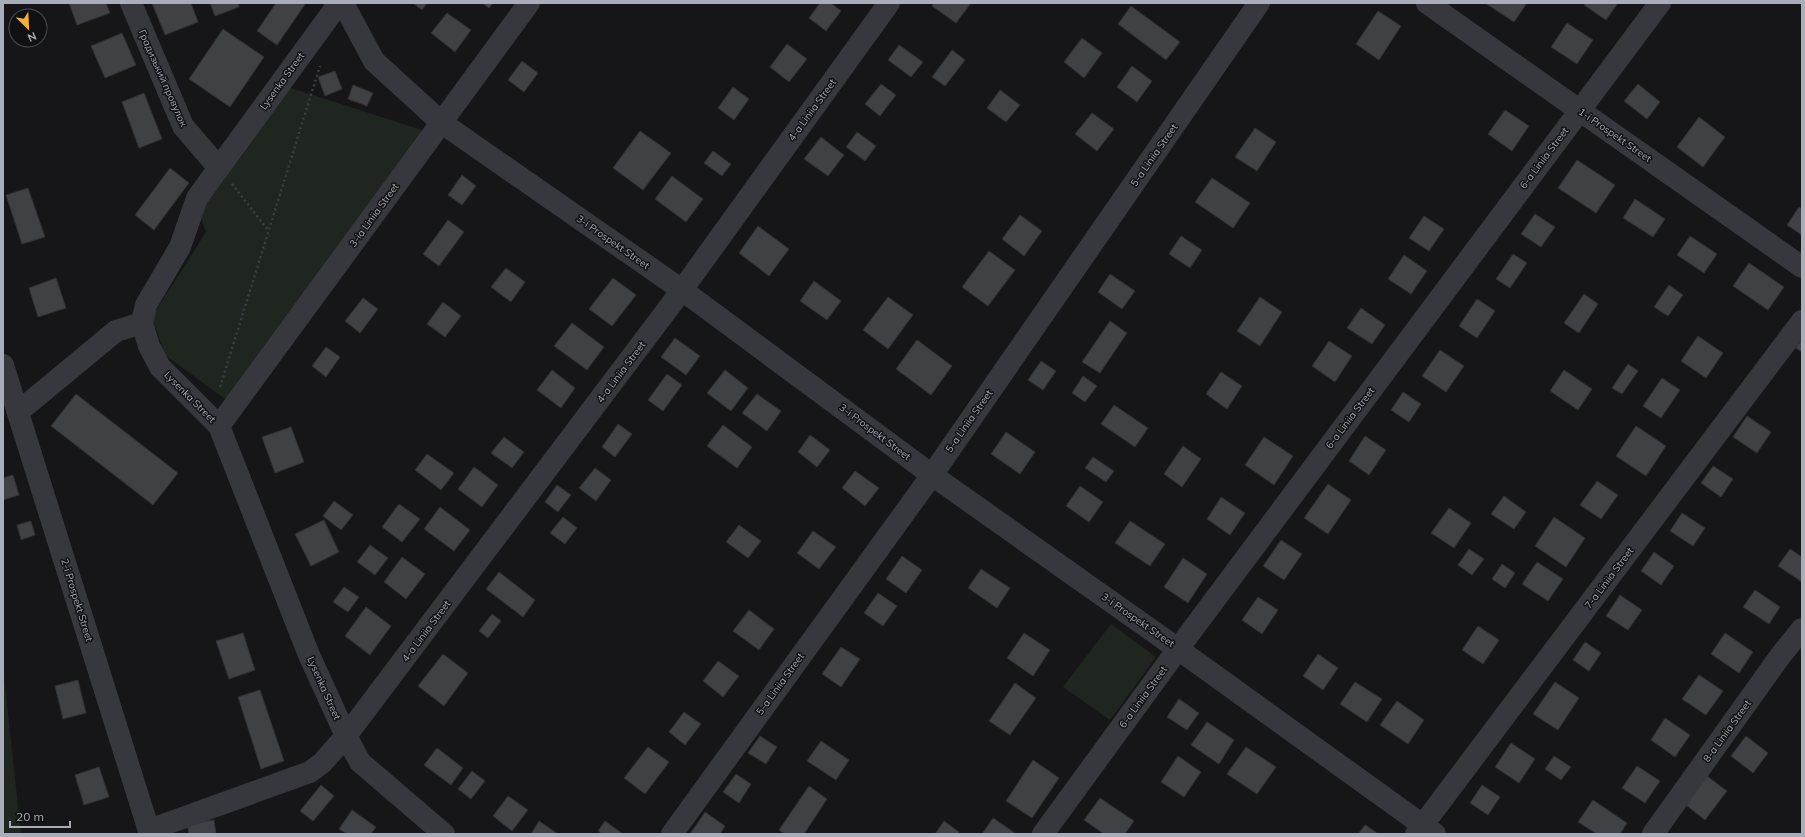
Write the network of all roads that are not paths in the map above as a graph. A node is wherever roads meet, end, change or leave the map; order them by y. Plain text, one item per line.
1 (132, 3) edge
2 (339, 3) edge
3 (343, 3) edge
4 (529, 3) edge
5 (889, 3) edge
6 (1259, 3) edge
7 (1427, 3) edge
8 (1660, 3) edge
9 (1580, 110) junction
10 (442, 123) junction
11 (218, 167) junction
12 (1802, 267) edge
13 (682, 290) junction
14 (1802, 321) edge
15 (142, 323) junction
16 (3, 365) edge
17 (18, 412) junction
18 (215, 421) junction
19 (932, 475) junction
20 (1802, 629) edge
21 (1178, 648) junction
22 (346, 736) junction
23 (1425, 831) edge
24 (150, 832) edge
25 (444, 834) edge
26 (672, 834) edge
27 (1043, 834) edge
28 (1653, 834) edge

1 - 11 street, Градизький провулок
2 - 11 street, Lysenka Street
3 - 10 street, 3-i Prospekt Street
4 - 10 street, 3-ia Liniia Street
5 - 13 street, 4-a Liniia Street
6 - 19 street, 5-a Liniia Street
7 - 9 street, 1-i Prospekt Street
8 - 9 street, 6-a Liniia Street
9 - 12 street, 1-i Prospekt Street
9 - 21 street, 6-a Liniia Street
10 - 13 street, 3-i Prospekt Street
10 - 18 street, 3-ia Liniia Street
11 - 15 street, Lysenka Street
13 - 19 street, 3-i Prospekt Street
13 - 22 street, 4-a Liniia Street
14 - 23 street, 7-a Liniia Street
15 - 17 street
15 - 18 street, Lysenka Street
16 - 17 street, 2-i Prospekt Street
17 - 24 street, 2-i Prospekt Street
18 - 22 street, Lysenka Street
19 - 21 street, 3-i Prospekt Street
19 - 26 street, 5-a Liniia Street
20 - 28 street, 8-a Liniia Street
21 - 23 street, 3-i Prospekt Street
21 - 27 street, 6-a Liniia Street
22 - 24 street, 4-a Liniia Street
22 - 25 street, Lysenka Street

